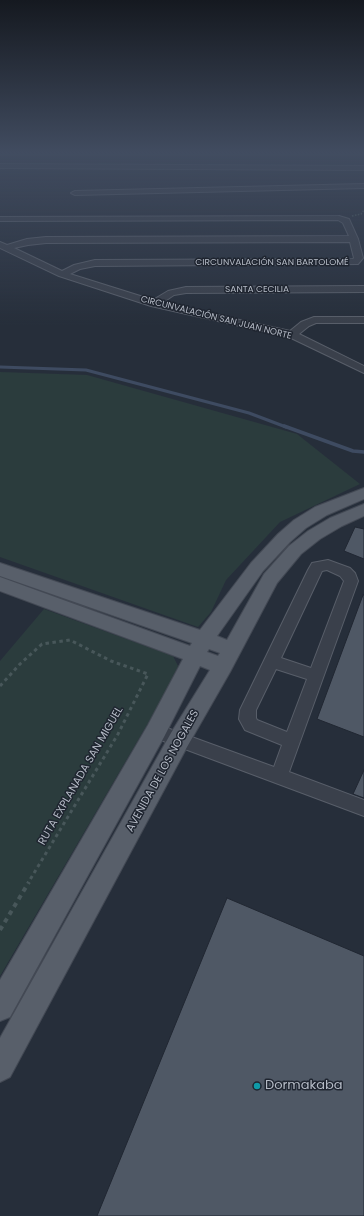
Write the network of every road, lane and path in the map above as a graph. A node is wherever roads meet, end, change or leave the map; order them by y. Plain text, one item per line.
1 (363, 211) edge
2 (351, 216) dead end
3 (0, 219) edge
4 (354, 239) junction
5 (3, 246) edge
6 (62, 274) junction
7 (364, 290) edge
8 (154, 304) junction
9 (364, 320) edge
10 (292, 335) junction
11 (364, 370) edge
12 (364, 493) edge
13 (364, 509) edge
14 (0, 569) edge
15 (0, 584) edge
16 (76, 604) junction
17 (199, 648) junction
18 (228, 657) junction
19 (272, 662) junction
20 (316, 676) junction
21 (0, 686) edge
22 (156, 731) junction
23 (180, 740) junction
24 (292, 741) junction
25 (279, 776) junction
26 (364, 808) edge
27 (0, 930) edge
28 (0, 1007) edge
29 (0, 1067) edge

1 - 2 path
3 - 4 street, CIRCUNVALACIÓN SAN BARTOLOMÉ
4 - 5 street
4 - 6 street, CIRCUNVALACIÓN SAN BARTOLOMÉ
5 - 6 street, CIRCUNVALACIÓN SAN JUAN NORTE
6 - 8 street, CIRCUNVALACIÓN SAN JUAN NORTE
7 - 8 street, SANTA CECILIA
8 - 10 street, CIRCUNVALACIÓN SAN JUAN NORTE
9 - 10 street
10 - 11 street, CIRCUNVALACIÓN SAN JUAN NORTE
12 - 17 main road
13 - 18 main road, AVENIDA DE LOS NOGALES
14 - 16 main road
15 - 16 main road
16 - 17 main road
17 - 18 main road
17 - 22 main road
18 - 23 main road, AVENIDA DE LOS NOGALES
19 - 20 street
19 - 20 street
19 - 24 street
20 - 24 street
21 - 27 path, RUTA EXPLANADA SAN MIGUEL
22 - 23 street
22 - 28 main road
23 - 25 street
23 - 29 main road, AVENIDA DE LOS NOGALES
24 - 25 street
25 - 26 street

